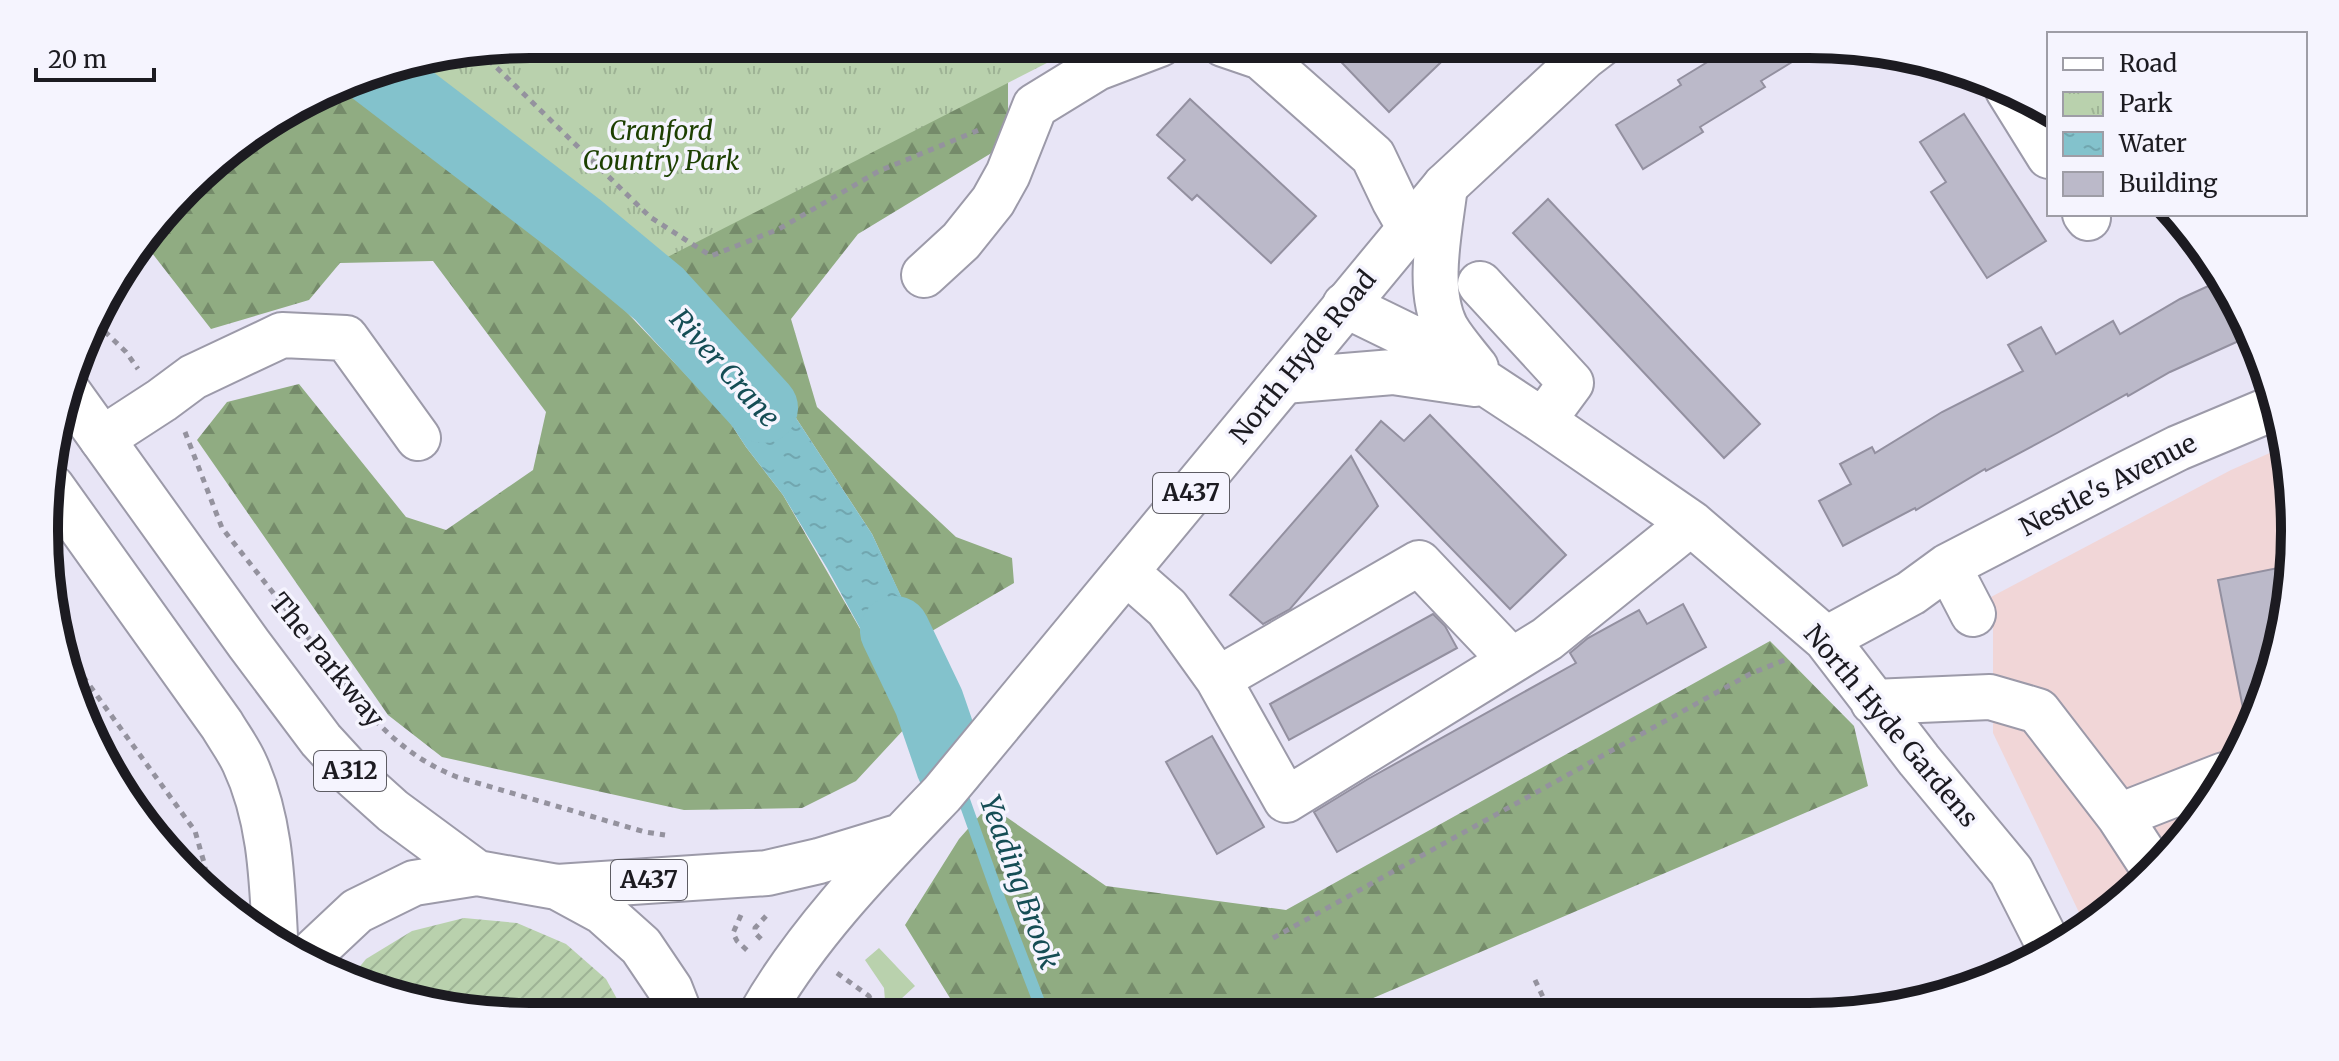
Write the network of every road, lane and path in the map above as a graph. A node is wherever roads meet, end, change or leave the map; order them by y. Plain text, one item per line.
1 (1123, 58) edge
2 (1262, 58) edge
3 (1576, 58) edge
4 (488, 60) edge
5 (1035, 106) junction
6 (2019, 108) edge
7 (2047, 153) edge
8 (1445, 186) junction
9 (1410, 228) junction
10 (924, 275) dead end
11 (1480, 284) dead end
12 (1345, 305) junction
13 (103, 330) edge
14 (141, 373) dead end
15 (1284, 381) junction
16 (1489, 386) junction
17 (76, 402) edge
18 (2266, 411) edge
19 (1543, 421) junction
20 (185, 431) dead end
21 (418, 438) dead end
22 (102, 439) junction
23 (59, 497) edge
24 (1691, 523) junction
25 (1948, 566) junction
26 (1126, 572) junction
27 (1973, 614) dead end
28 (1826, 639) junction
29 (1511, 660) junction
30 (80, 672) edge
31 (1218, 679) junction
32 (1873, 702) junction
33 (2209, 781) edge
34 (2119, 816) junction
35 (666, 836) dead end
36 (901, 836) junction
37 (2148, 860) edge
38 (205, 873) edge
39 (477, 873) junction
40 (557, 887) junction
41 (744, 908) dead end
42 (274, 927) edge
43 (1273, 938) dead end
44 (2046, 940) edge
45 (315, 950) edge
46 (754, 957) dead end
47 (831, 979) dead end
48 (1535, 980) dead end
49 (676, 1003) edge
50 (767, 1003) edge
51 (872, 1003) edge
52 (1546, 1003) edge

1 - 5 main road
2 - 9 main road
3 - 8 main road, North Hyde Road / A437
4 - 5 path
5 - 10 main road
6 - 7 main road
8 - 9 main road, North Hyde Road / A437
8 - 16 main road
9 - 12 main road, North Hyde Road / A437
11 - 19 main road
12 - 15 main road, North Hyde Road / A437
12 - 16 main road, North Hyde Gardens
13 - 14 path
15 - 16 main road
15 - 26 main road, North Hyde Road / A437
16 - 19 main road, North Hyde Gardens
17 - 22 main road, The Parkway / A312
18 - 25 main road, Nestle's Avenue
19 - 24 main road, North Hyde Gardens
20 - 35 path, The Parkway
21 - 22 main road
22 - 39 main road, The Parkway / A312
23 - 42 main road
24 - 28 main road, North Hyde Gardens
24 - 29 main road
25 - 27 main road
25 - 28 main road, Nestle's Avenue
26 - 31 main road
26 - 36 main road, North Hyde Road / A437
28 - 32 main road, North Hyde Gardens
28 - 43 path
29 - 31 main road
29 - 31 main road
30 - 38 path
32 - 34 main road
32 - 44 main road, North Hyde Gardens
33 - 34 main road
34 - 37 main road
36 - 40 main road, North Hyde Road / A437
36 - 50 main road, North Hyde Road / A437
39 - 40 main road
39 - 45 main road
40 - 49 main road
41 - 46 path
47 - 51 path
48 - 52 path

